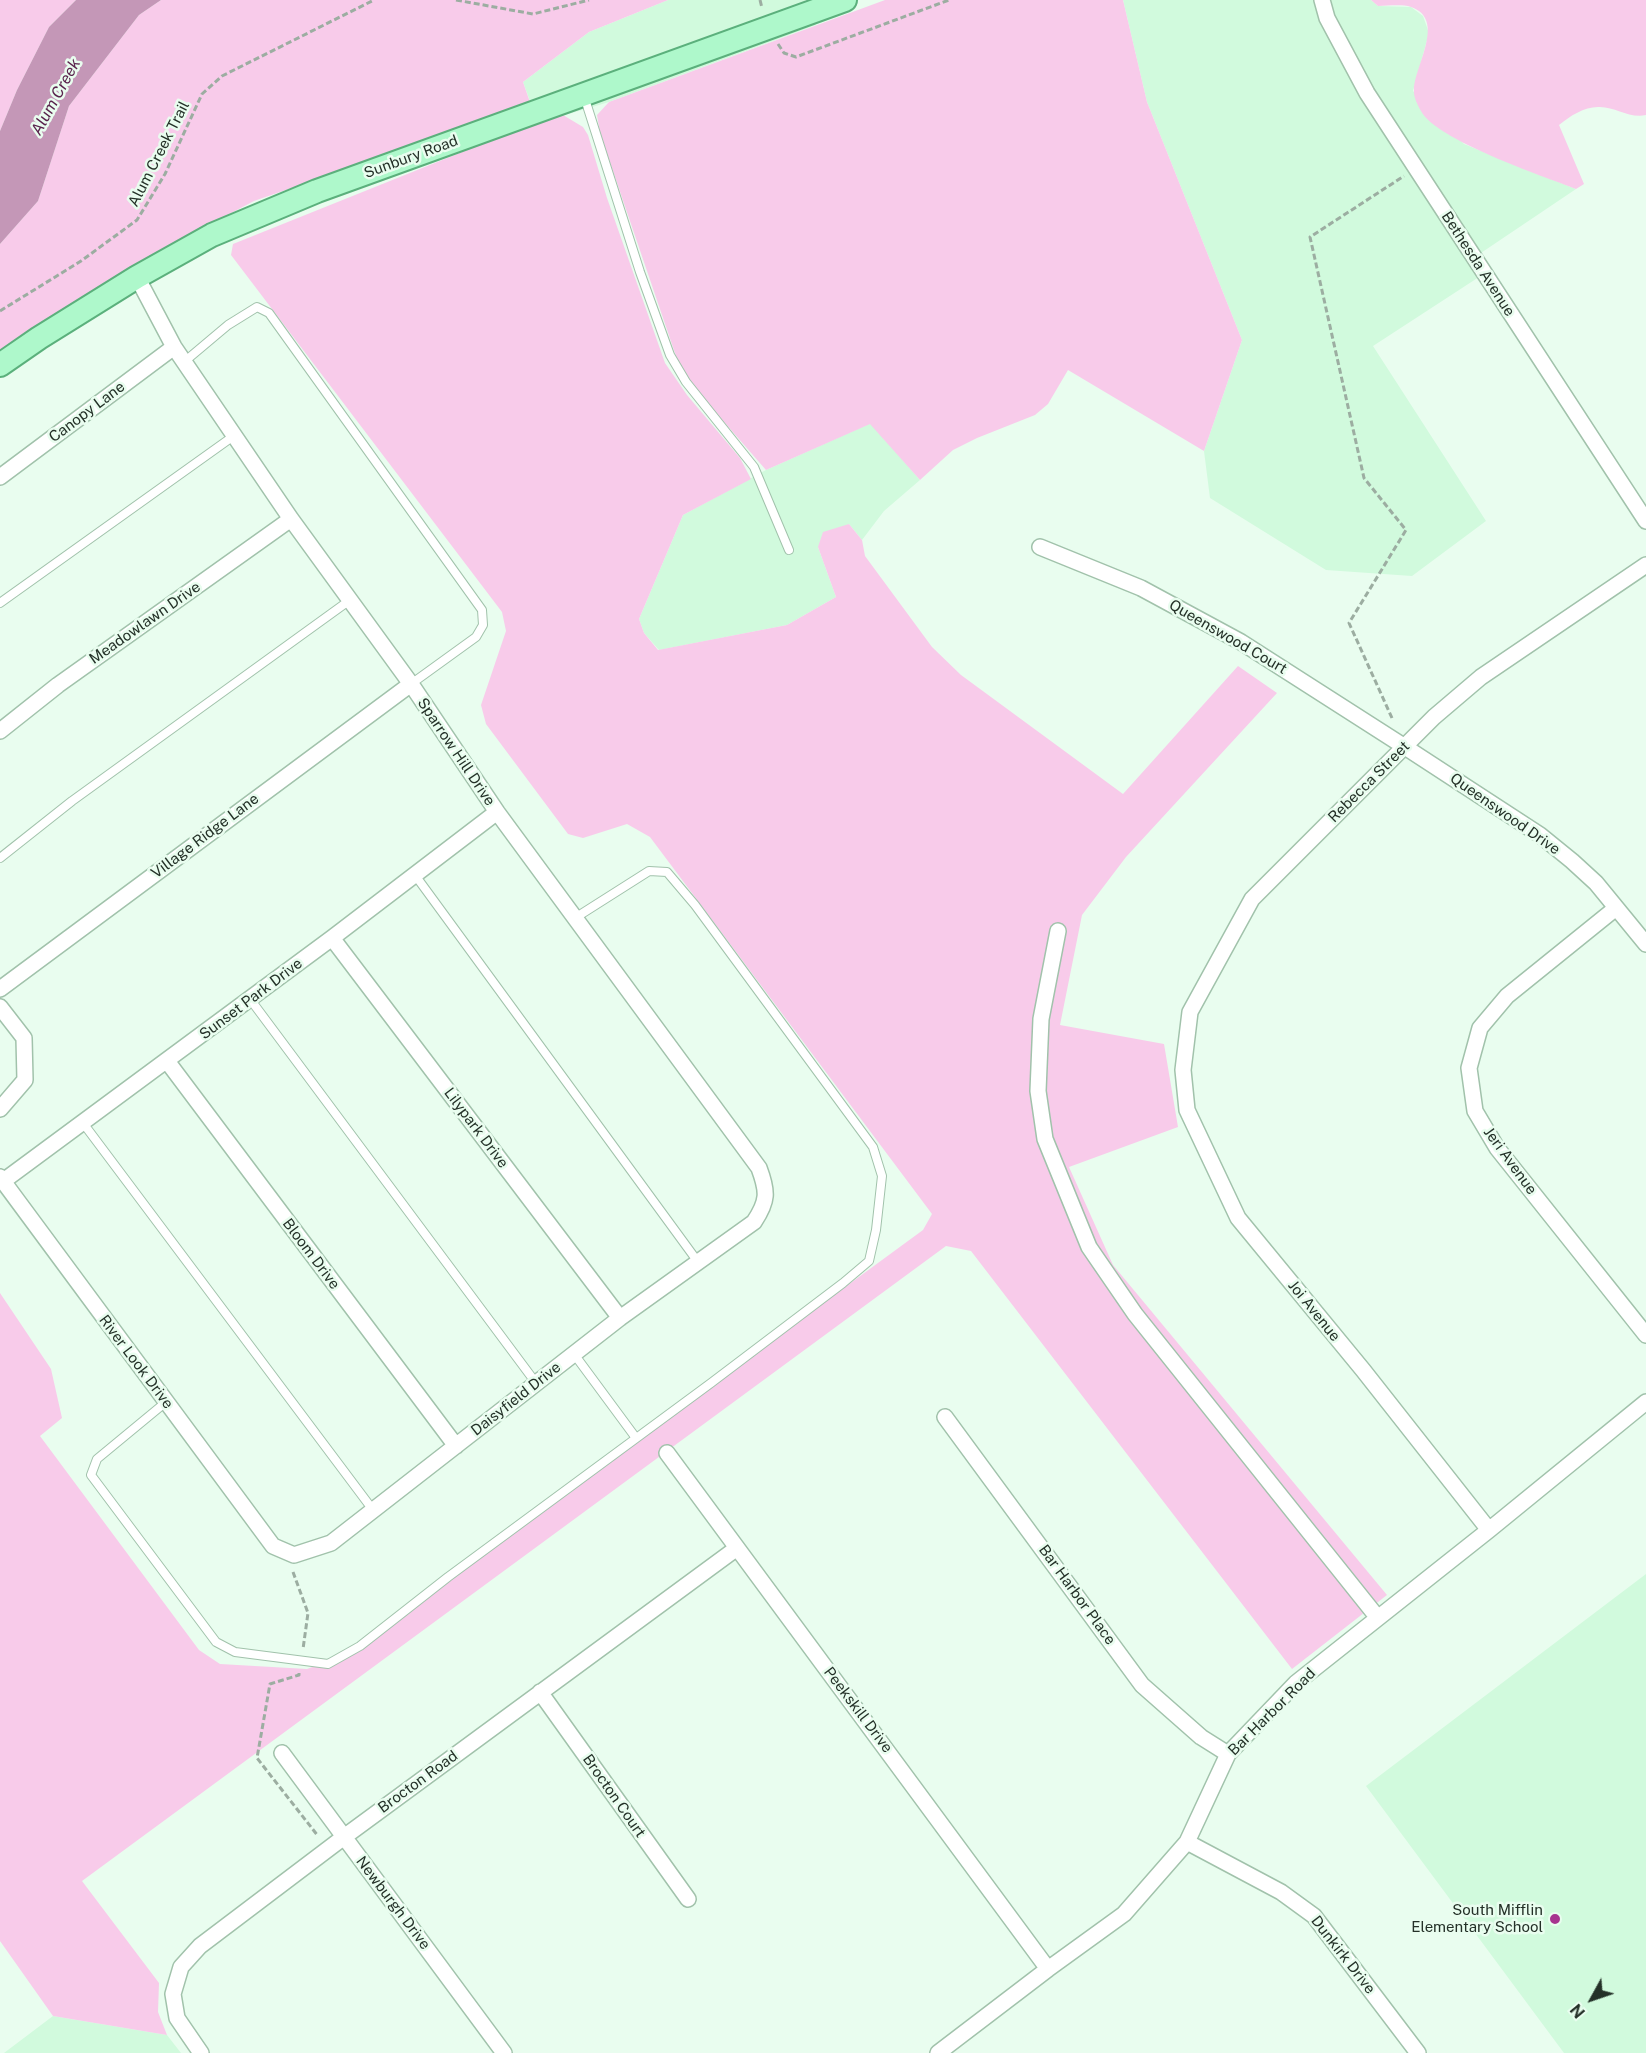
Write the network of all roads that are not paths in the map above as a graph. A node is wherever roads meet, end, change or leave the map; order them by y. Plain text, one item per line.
1 (845, 0) edge
2 (1322, 0) edge
3 (583, 95) junction
4 (137, 277) junction
5 (174, 347) junction
6 (184, 362) junction
7 (0, 365) edge
8 (234, 435) junction
9 (0, 477) edge
10 (291, 519) junction
11 (1646, 521) edge
12 (1040, 547) dead end
13 (789, 550) dead end
14 (1646, 565) edge
15 (350, 600) junction
16 (0, 603) edge
17 (411, 684) junction
18 (0, 731) edge
19 (1405, 747) junction
20 (497, 812) junction
21 (0, 858) edge
22 (415, 875) junction
23 (1616, 908) junction
24 (575, 918) junction
25 (1058, 931) dead end
26 (332, 938) junction
27 (1646, 944) edge
28 (0, 988) edge
29 (250, 999) junction
30 (0, 1007) edge
31 (167, 1061) junction
32 (1183, 1070) joint
33 (0, 1109) edge
34 (83, 1123) junction
35 (1, 1180) edge
36 (754, 1222) joint
37 (698, 1262) junction
38 (620, 1318) junction
39 (1646, 1335) edge
40 (574, 1354) junction
41 (536, 1383) junction
42 (166, 1402) junction
43 (1646, 1402) edge
44 (945, 1417) dead end
45 (636, 1438) junction
46 (456, 1446) junction
47 (667, 1453) dead end
48 (373, 1510) junction
49 (1489, 1530) junction
50 (737, 1548) junction
51 (294, 1555) joint
52 (1378, 1618) junction
53 (540, 1692) junction
54 (282, 1753) dead end
55 (1228, 1754) junction
56 (344, 1837) junction
57 (1187, 1842) junction
58 (688, 1899) dead end
59 (1048, 1969) junction
60 (201, 2053) edge
61 (504, 2053) edge
62 (939, 2053) edge
63 (1418, 2053) edge

1 - 3 main road, Sunbury Road
2 - 11 street, Bethesda Avenue
3 - 4 main road, Sunbury Road
3 - 13 lane
4 - 5 street, Sparrow Hill Drive
4 - 7 main road, Sunbury Road
5 - 6 street, Sparrow Hill Drive
5 - 9 street, Canopy Lane
6 - 8 street, Sparrow Hill Drive
6 - 17 lane
8 - 10 street, Sparrow Hill Drive
8 - 16 lane
10 - 15 street, Sparrow Hill Drive
10 - 18 street, Meadowlawn Drive
12 - 19 street, Queenswood Court
14 - 19 street, Rebecca Street
15 - 17 street, Sparrow Hill Drive
15 - 21 lane
17 - 20 street, Sparrow Hill Drive
17 - 28 street, Village Ridge Lane
19 - 23 street, Queenswood Drive
19 - 32 street, Rebecca Street
20 - 22 street, Sunset Park Drive
20 - 24 street, Sparrow Hill Drive
22 - 26 street, Sunset Park Drive
22 - 37 lane
23 - 27 street, Queenswood Drive
23 - 39 street, Jeri Avenue
24 - 36 street, Sparrow Hill Drive
24 - 45 lane
25 - 52 street
26 - 29 street, Sunset Park Drive
26 - 38 street, Lilypark Drive
29 - 31 street, Sunset Park Drive
29 - 41 lane
30 - 33 street
31 - 34 street, Sunset Park Drive
31 - 46 street, Bloom Drive
32 - 49 street, Joi Avenue
34 - 35 street, Sunset Park Drive
34 - 48 lane
35 - 42 street, River Look Drive
36 - 37 street, Daisyfield Drive
37 - 38 street, Daisyfield Drive
38 - 40 street, Daisyfield Drive
40 - 41 street, Daisyfield Drive
40 - 45 lane
41 - 46 street, Daisyfield Drive
42 - 45 lane
42 - 51 street, River Look Drive
43 - 49 street, Bar Harbor Road
44 - 55 street, Bar Harbor Place
46 - 48 street, Daisyfield Drive
47 - 50 street, Peekskill Drive
48 - 51 street, Daisyfield Drive
49 - 52 street, Bar Harbor Road
50 - 53 street, Brocton Road
50 - 59 street, Peekskill Drive
52 - 55 street, Bar Harbor Road
53 - 56 street, Brocton Road
53 - 58 street, Brocton Court
54 - 56 street, Newburgh Drive
55 - 57 street, Bar Harbor Road
56 - 60 street, Brocton Road
56 - 61 street, Newburgh Drive
57 - 59 street, Bar Harbor Road
57 - 63 street, Dunkirk Drive
59 - 62 street, Bar Harbor Road

